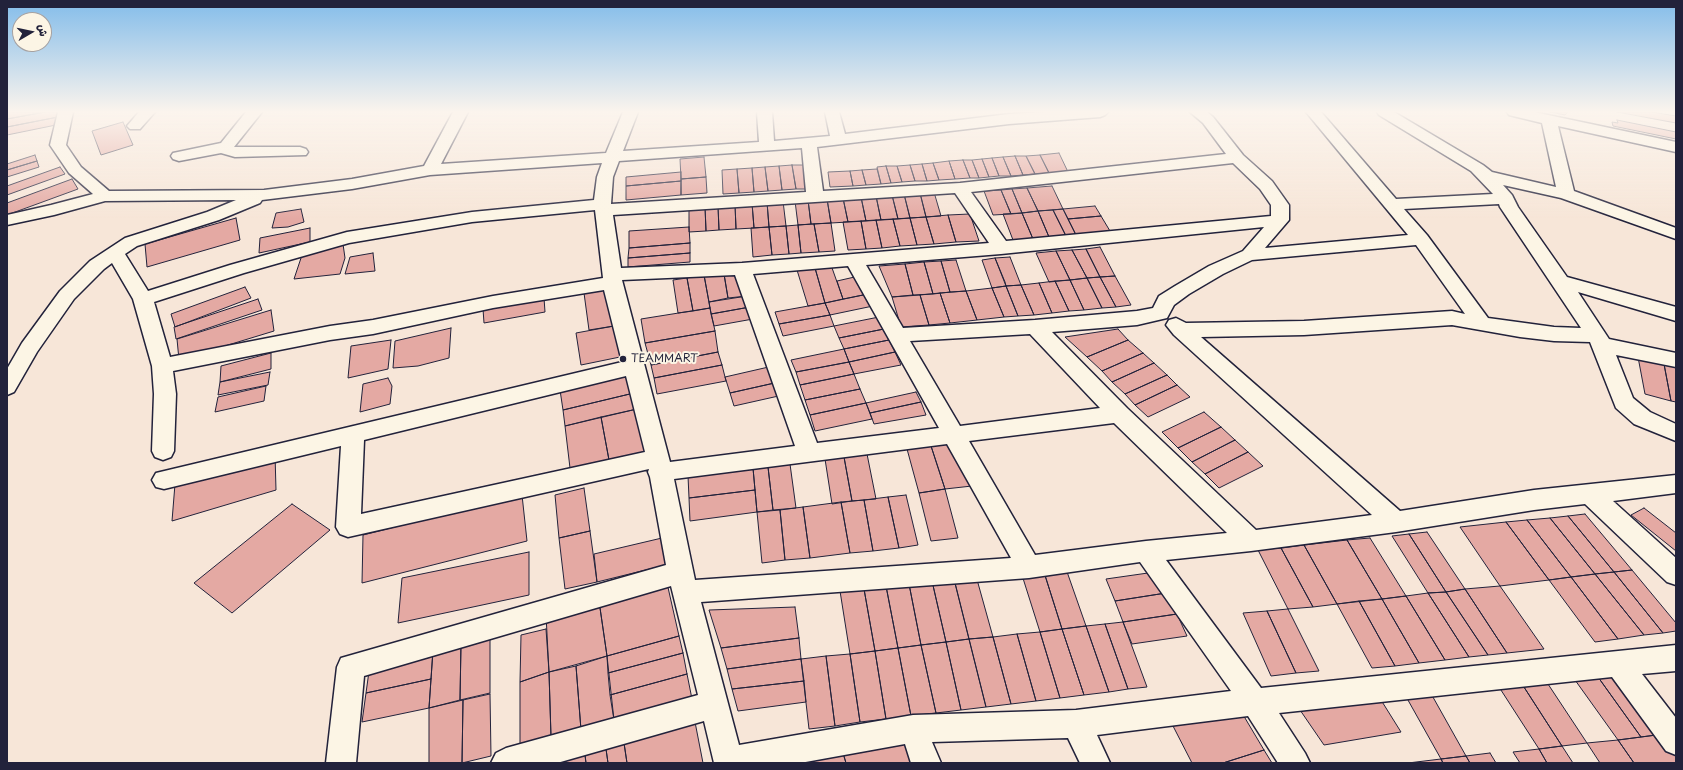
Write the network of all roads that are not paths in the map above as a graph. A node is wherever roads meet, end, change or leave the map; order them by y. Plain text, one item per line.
1 (61, 148) edge
2 (441, 148) edge
3 (616, 148) edge
4 (740, 148) edge
5 (809, 148) edge
6 (1229, 148) edge
7 (1343, 148) edge
8 (1444, 148) edge
9 (1555, 148) edge
10 (222, 149) joint
11 (300, 152) dead end
12 (179, 156) dead end
13 (612, 157) junction
14 (1237, 158) junction
15 (430, 170) junction
16 (1486, 176) junction
17 (960, 188) junction
18 (1566, 194) junction
19 (264, 195) junction
20 (104, 196) junction
21 (814, 197) junction
22 (1506, 199) junction
23 (1391, 204) junction
24 (603, 207) junction
25 (7, 220) edge
26 (1280, 220) junction
27 (1676, 234) edge
28 (1422, 239) junction
29 (1002, 248) junction
30 (115, 252) junction
31 (1249, 254) junction
32 (854, 260) junction
33 (742, 269) junction
34 (613, 279) junction
35 (1560, 281) junction
36 (143, 299) junction
37 (1160, 313) junction
38 (1676, 314) edge
39 (1481, 322) junction
40 (1035, 327) junction
41 (1182, 330) junction
42 (897, 335) junction
43 (1599, 340) junction
44 (1676, 360) edge
45 (162, 366) junction
46 (635, 366) junction
47 (7, 387) edge
48 (1119, 414) junction
49 (1676, 433) edge
50 (353, 434) junction
51 (954, 434) junction
52 (163, 451) dead end
53 (809, 453) junction
54 (659, 465) junction
55 (164, 480) dead end
56 (1676, 484) edge
57 (1591, 495) junction
58 (1396, 522) junction
59 (1251, 541) junction
60 (1146, 551) junction
61 (1029, 567) junction
62 (1676, 574) edge
63 (683, 582) junction
64 (1676, 658) edge
65 (1618, 664) junction
66 (1255, 702) junction
67 (715, 704) junction
68 (1076, 724) junction
69 (913, 729) junction
70 (1676, 741) edge
71 (729, 762) edge
72 (341, 763) edge
73 (506, 763) edge
74 (926, 763) edge
75 (1095, 763) edge
76 (1295, 763) edge

1 - 20 street
2 - 15 street
3 - 13 street
4 - 13 street
5 - 21 street
6 - 14 street
7 - 23 street
8 - 16 street
9 - 18 street
10 - 11 street
10 - 12 street
13 - 15 street
13 - 24 street
14 - 17 street
14 - 26 street
15 - 19 street
16 - 18 street
16 - 22 street
17 - 21 street
17 - 29 street
18 - 27 street
19 - 20 street
19 - 30 street
20 - 25 street
21 - 24 street
22 - 23 street
22 - 35 street
23 - 28 street
24 - 34 street
24 - 36 street
26 - 29 street
26 - 31 street
28 - 31 street
28 - 39 street
29 - 32 street
30 - 36 street
30 - 47 street
31 - 37 street
32 - 33 street
32 - 42 street
33 - 34 street
33 - 53 street
34 - 45 street
34 - 46 street
35 - 38 street
35 - 43 street
36 - 45 street
37 - 40 street
37 - 41 street
39 - 41 street
39 - 43 street
40 - 42 street
40 - 48 street
41 - 58 street
42 - 51 street
43 - 44 street
43 - 49 street
45 - 52 street
46 - 50 street
46 - 54 street
48 - 51 street
48 - 59 street
50 - 54 street
50 - 55 street
51 - 53 street
51 - 61 street
53 - 54 street
54 - 63 street
56 - 57 street
57 - 58 street
57 - 62 street
58 - 59 street
59 - 60 street
60 - 61 street
60 - 66 street
61 - 63 street
63 - 67 street
63 - 72 street
64 - 65 street
65 - 66 street
65 - 70 street
66 - 68 street
66 - 76 street
67 - 71 street
67 - 73 street
68 - 69 street
68 - 75 street
69 - 71 street
69 - 74 street

